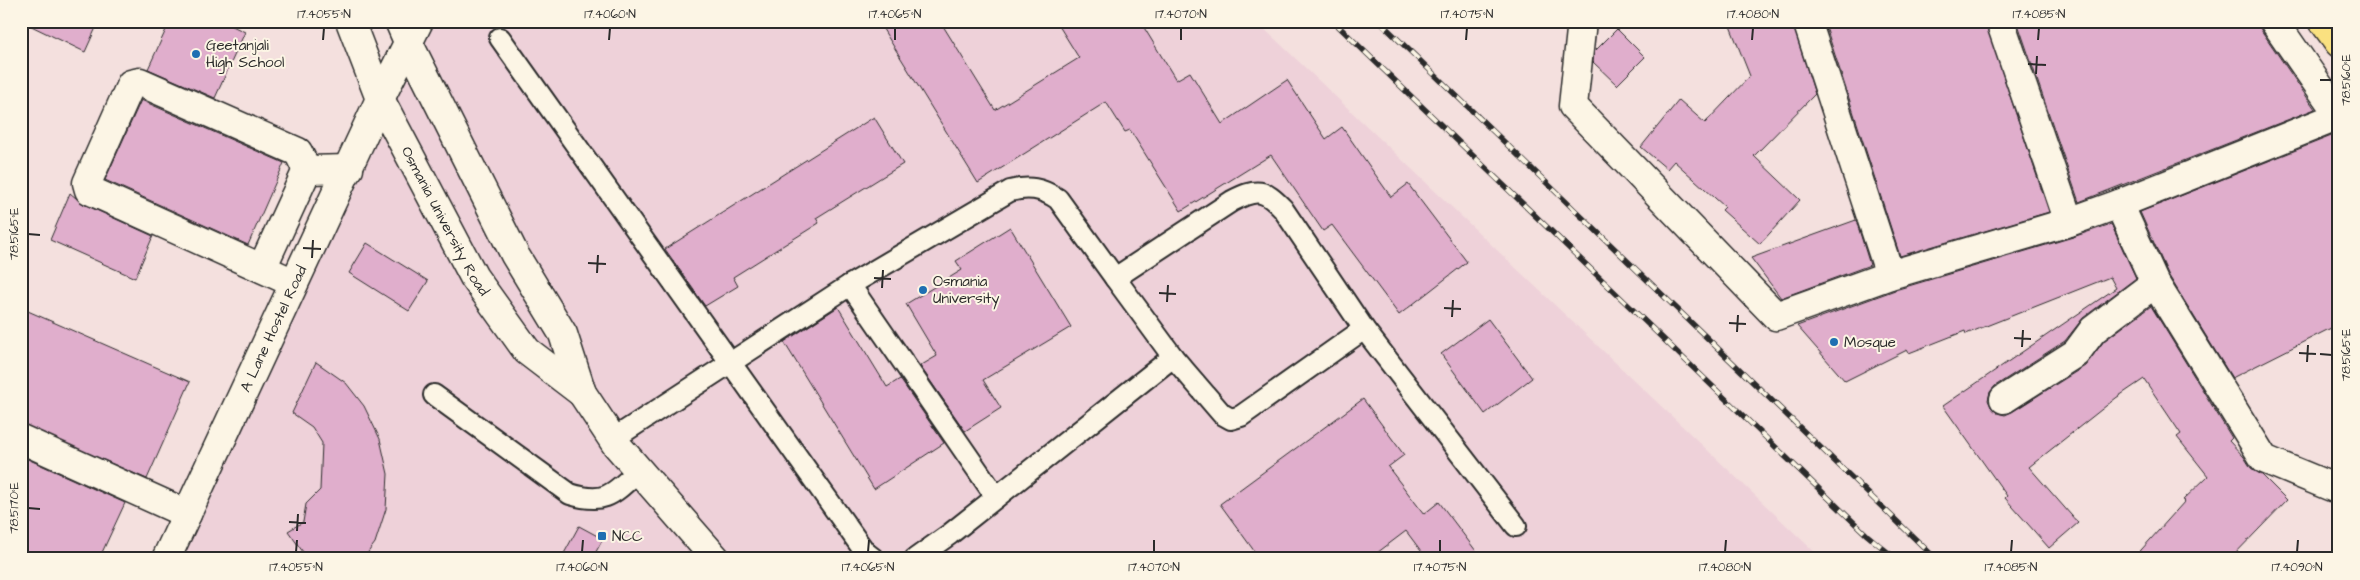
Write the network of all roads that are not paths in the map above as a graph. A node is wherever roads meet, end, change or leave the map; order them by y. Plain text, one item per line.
1 (350, 21) edge
2 (1582, 21) edge
3 (1807, 21) edge
4 (2000, 21) edge
5 (2274, 21) edge
6 (2323, 21) edge
7 (409, 29) edge
8 (500, 38) dead end
9 (2339, 43) edge
10 (380, 99) junction
11 (2339, 116) edge
12 (349, 168) junction
13 (307, 170) junction
14 (2119, 204) junction
15 (2069, 222) junction
16 (262, 268) junction
17 (1890, 275) junction
18 (1115, 278) junction
19 (294, 283) junction
20 (2155, 283) junction
21 (850, 285) junction
22 (1364, 329) junction
23 (1172, 357) junction
24 (730, 362) junction
25 (582, 393) junction
26 (434, 395) dead end
27 (2004, 398) dead end
28 (21, 439) edge
29 (613, 439) junction
30 (639, 470) junction
31 (2339, 490) edge
32 (996, 497) junction
33 (187, 514) junction
34 (1516, 526) dead end
35 (166, 559) edge
36 (716, 559) edge
37 (874, 559) edge
38 (915, 559) edge

1 - 10 street, Osmania University Road
2 - 17 street
3 - 17 street
4 - 15 street
5 - 11 street
6 - 9 main road
7 - 10 street, A Lane Hostel Road
7 - 25 street, Osmania University Road
8 - 24 lane
10 - 12 street, A Lane Hostel Road
10 - 25 street, Osmania University Road
11 - 14 street
12 - 13 street
12 - 19 street, A Lane Hostel Road
13 - 16 street
13 - 16 street
14 - 15 street
14 - 20 street
15 - 17 street
16 - 19 street
18 - 21 lane
18 - 22 lane
18 - 23 lane
19 - 33 street, A Lane Hostel Road
20 - 27 street
20 - 31 street
21 - 24 lane
21 - 32 lane
22 - 23 lane
22 - 34 lane
23 - 32 lane
24 - 29 lane
24 - 37 lane
25 - 29 street, Osmania University Road
26 - 30 lane
28 - 33 street
29 - 30 street, Osmania University Road
30 - 36 street, Osmania University Road
32 - 38 lane
33 - 35 street, A Lane Hostel Road

